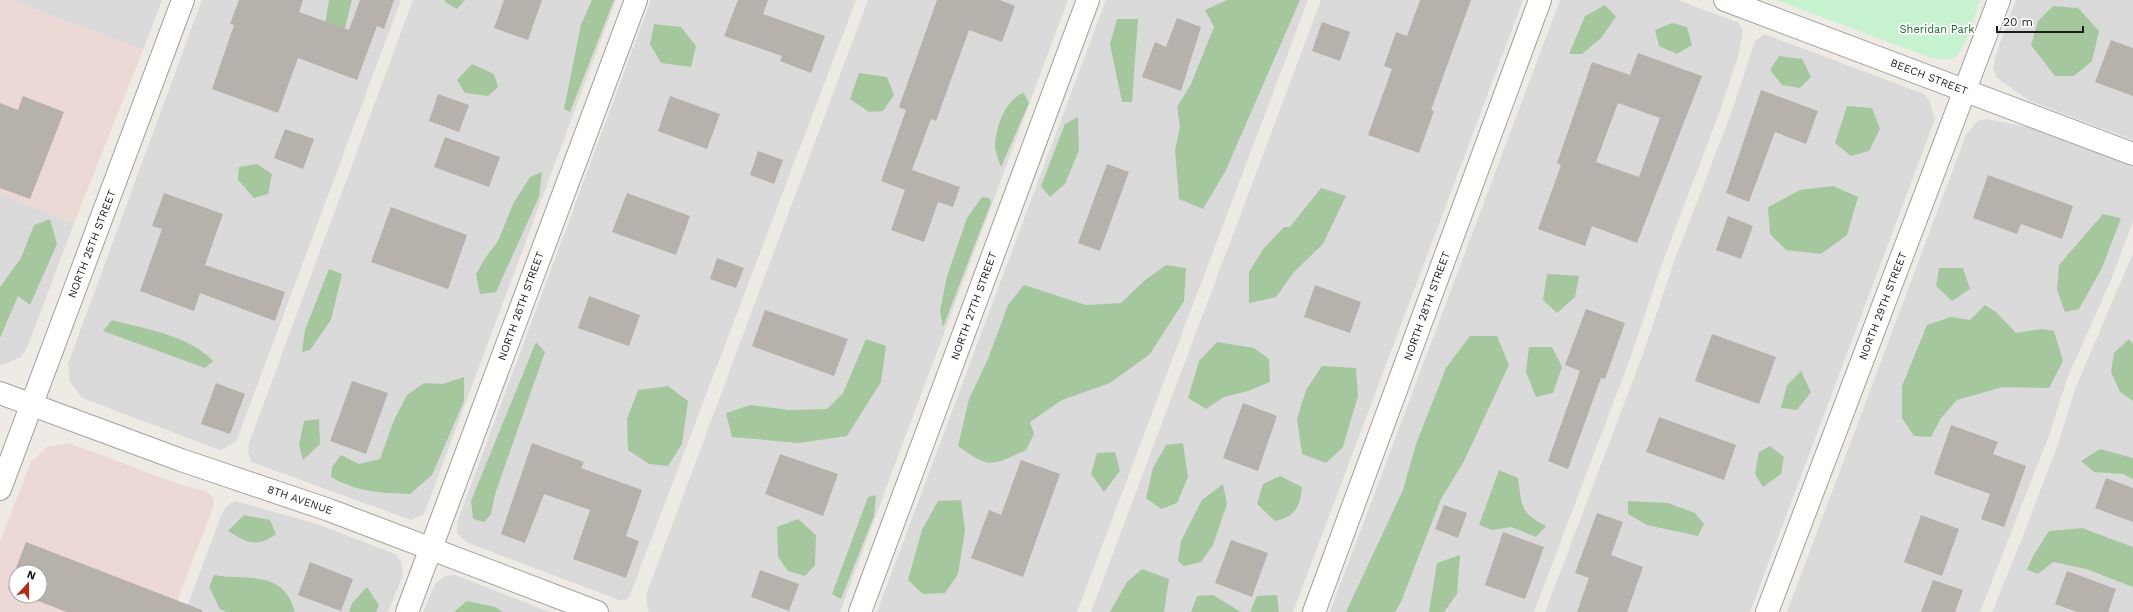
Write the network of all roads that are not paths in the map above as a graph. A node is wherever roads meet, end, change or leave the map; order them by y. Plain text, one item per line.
1 (183, 0) edge
2 (636, 0) edge
3 (1088, 0) edge
4 (1540, 0) edge
5 (1725, 0) edge
6 (1999, 0) edge
7 (1965, 90) junction
8 (2133, 154) edge
9 (0, 393) edge
10 (31, 405) junction
11 (0, 489) edge
12 (431, 548) junction
13 (407, 612) edge
14 (598, 612) edge
15 (860, 612) edge
16 (1314, 612) edge
17 (1767, 612) edge

1 - 10 street, NORTH 25TH STREET
2 - 12 street, NORTH 26TH STREET
3 - 15 street, NORTH 27TH STREET
4 - 16 street, NORTH 28TH STREET
5 - 7 street, BEECH STREET
6 - 7 street, NORTH 29TH STREET
7 - 8 street, BEECH STREET
7 - 17 street, NORTH 29TH STREET
9 - 10 street, 8TH AVENUE
10 - 11 street, NORTH 25TH STREET
10 - 12 street, 8TH AVENUE
12 - 13 street, NORTH 26TH STREET
12 - 14 street, 8TH AVENUE

